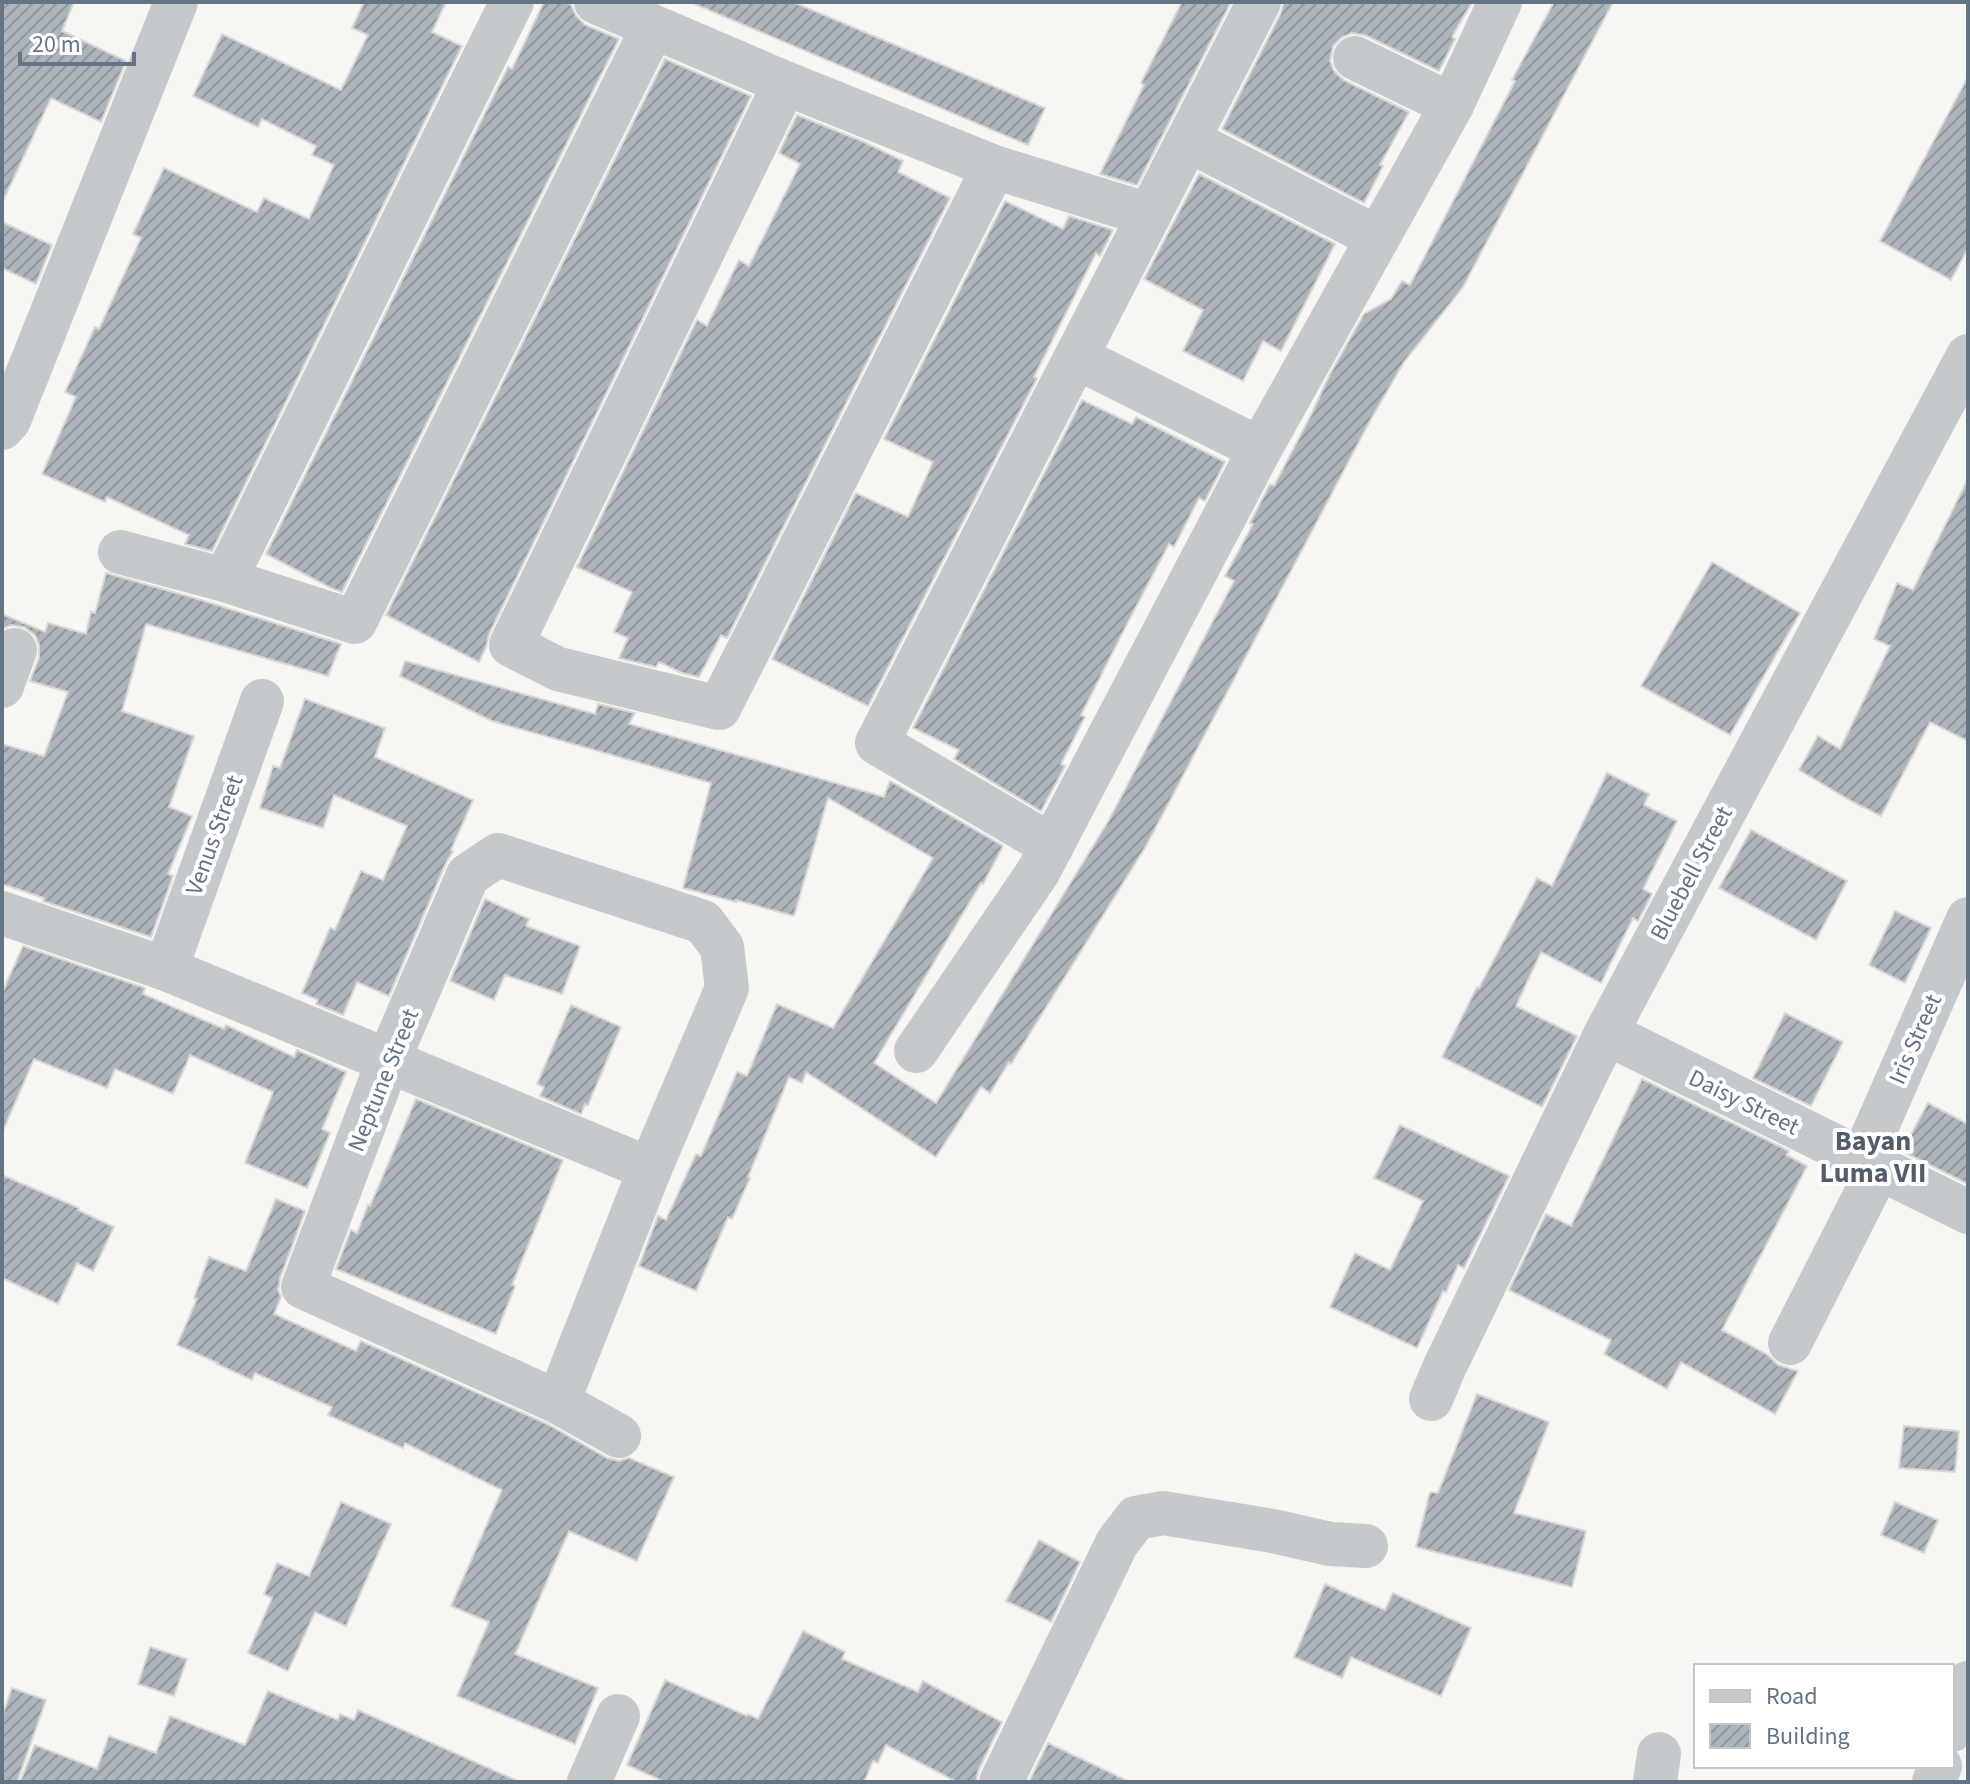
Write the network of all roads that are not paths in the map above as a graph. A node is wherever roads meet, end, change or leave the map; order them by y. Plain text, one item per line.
1 (176, 2) edge
2 (512, 2) edge
3 (596, 2) edge
4 (1259, 2) edge
5 (1500, 2) edge
6 (653, 27) junction
7 (1355, 58) dead end
8 (785, 83) junction
9 (1452, 105) junction
10 (1188, 140) junction
11 (994, 167) junction
12 (1149, 215) junction
13 (1378, 238) junction
14 (1968, 356) edge
15 (1076, 357) junction
16 (2, 428) edge
17 (1260, 449) junction
18 (120, 552) dead end
19 (225, 580) junction
20 (262, 701) dead end
21 (1052, 846) junction
22 (2, 913) edge
23 (1968, 919) edge
24 (166, 969) junction
25 (1606, 1033) junction
26 (916, 1051) dead end
27 (388, 1061) junction
28 (1870, 1164) junction
29 (650, 1169) junction
30 (1968, 1212) edge
31 (1790, 1343) dead end
32 (1431, 1399) dead end
33 (558, 1402) junction
34 (619, 1436) dead end
35 (1366, 1546) dead end
36 (1968, 1683) edge
37 (618, 1716) dead end
38 (1954, 1724) edge
39 (589, 1782) edge
40 (1001, 1782) edge

1 - 16 street
2 - 19 street
3 - 6 street
4 - 10 street
5 - 9 street
6 - 8 street
6 - 19 street
7 - 9 street
8 - 11 street
8 - 11 street
9 - 13 street
10 - 12 street
10 - 13 street
11 - 12 street
12 - 15 street
13 - 17 street
14 - 25 street, Bluebell Street
15 - 17 street
15 - 21 street
17 - 21 street
18 - 19 street
20 - 24 street, Venus Street
21 - 26 street
22 - 24 street
23 - 28 street, Iris Street
24 - 27 street
25 - 28 street, Daisy Street
25 - 32 street, Bluebell Street
27 - 29 street
27 - 29 street, Neptune Street
27 - 33 street, Neptune Street
28 - 30 street, Daisy Street
28 - 31 street, Iris Street
29 - 33 street
33 - 34 street
35 - 40 street
36 - 38 street
37 - 39 street

